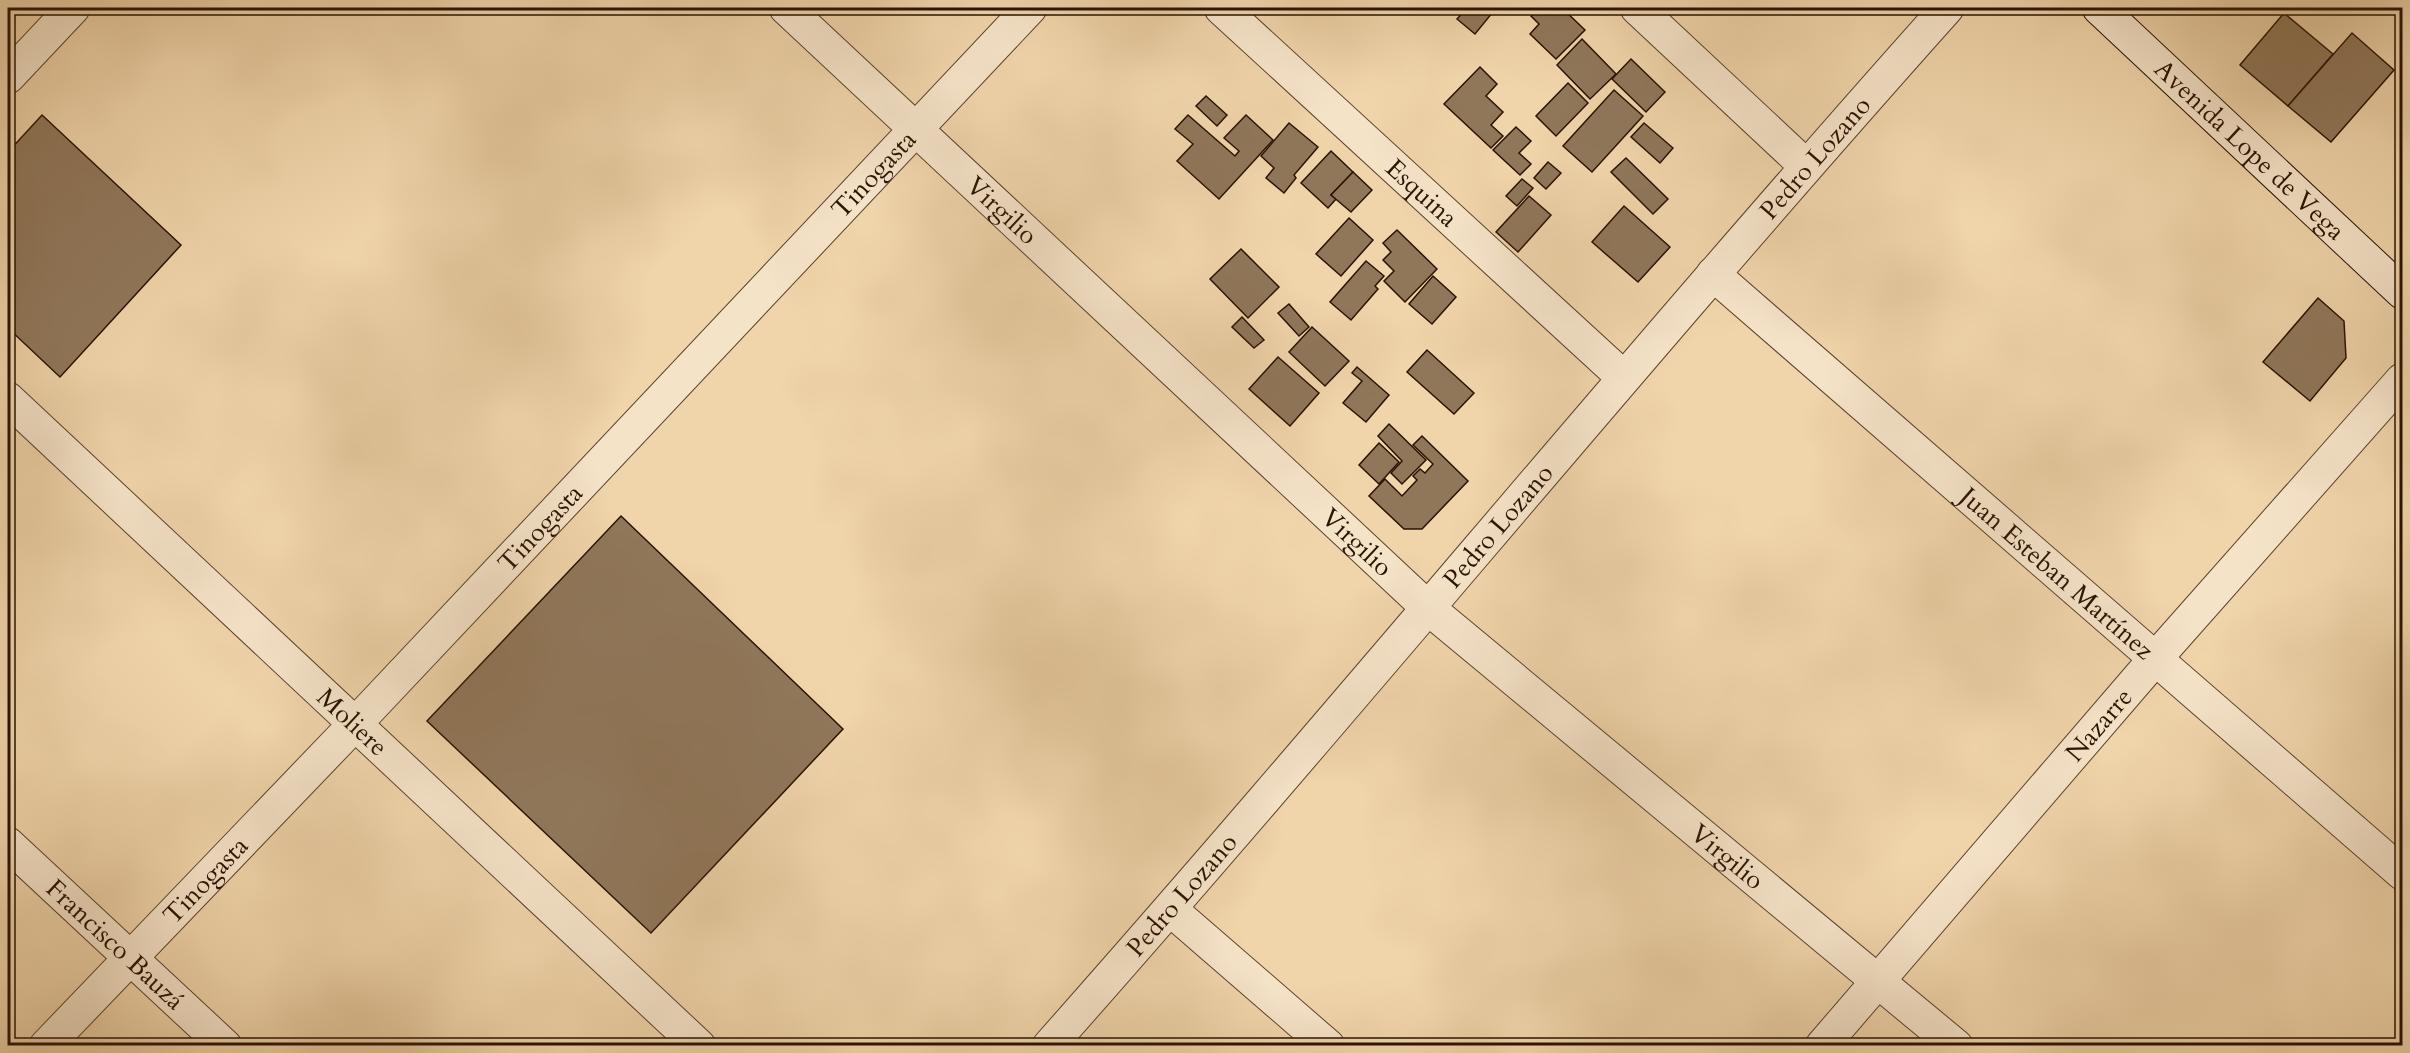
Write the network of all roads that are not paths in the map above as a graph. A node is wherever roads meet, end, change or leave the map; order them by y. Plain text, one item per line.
1 (73, 8) edge
2 (786, 8) edge
3 (1030, 8) edge
4 (1221, 8) edge
5 (1637, 8) edge
6 (1947, 8) edge
7 (2099, 8) edge
8 (8, 77) edge
9 (915, 129) junction
10 (1806, 166) junction
11 (1713, 274) junction
12 (2403, 292) edge
13 (1623, 377) junction
14 (2403, 380) edge
15 (8, 399) edge
16 (1428, 608) junction
17 (2155, 659) junction
18 (356, 723) junction
19 (8, 844) edge
20 (2403, 873) edge
21 (1170, 909) junction
22 (130, 958) junction
23 (1878, 981) junction
24 (46, 1046) edge
25 (225, 1046) edge
26 (699, 1046) edge
27 (1049, 1046) edge
28 (1328, 1046) edge
29 (1822, 1046) edge
30 (1956, 1046) edge

1 - 8 street
2 - 9 street, Virgilio
3 - 9 street, Tinogasta
4 - 13 street, Esquina
5 - 10 street
6 - 10 street, Pedro Lozano
7 - 12 street, Avenida Lope de Vega
9 - 16 street, Virgilio
9 - 18 street, Tinogasta
10 - 11 street, Pedro Lozano
11 - 13 street, Pedro Lozano
11 - 17 street, Juan Esteban Martínez
13 - 16 street, Pedro Lozano
14 - 17 street, Nazarre
15 - 18 street, Moliere
16 - 21 street, Pedro Lozano
16 - 23 street, Virgilio
17 - 20 street, Juan Esteban Martínez
17 - 23 street, Nazarre
18 - 22 street, Tinogasta
18 - 26 street, Moliere
19 - 22 street, Francisco Bauzá
21 - 27 street, Pedro Lozano
21 - 28 street
22 - 24 street, Tinogasta
22 - 25 street, Francisco Bauzá
23 - 29 street, Nazarre
23 - 30 street, Virgilio

